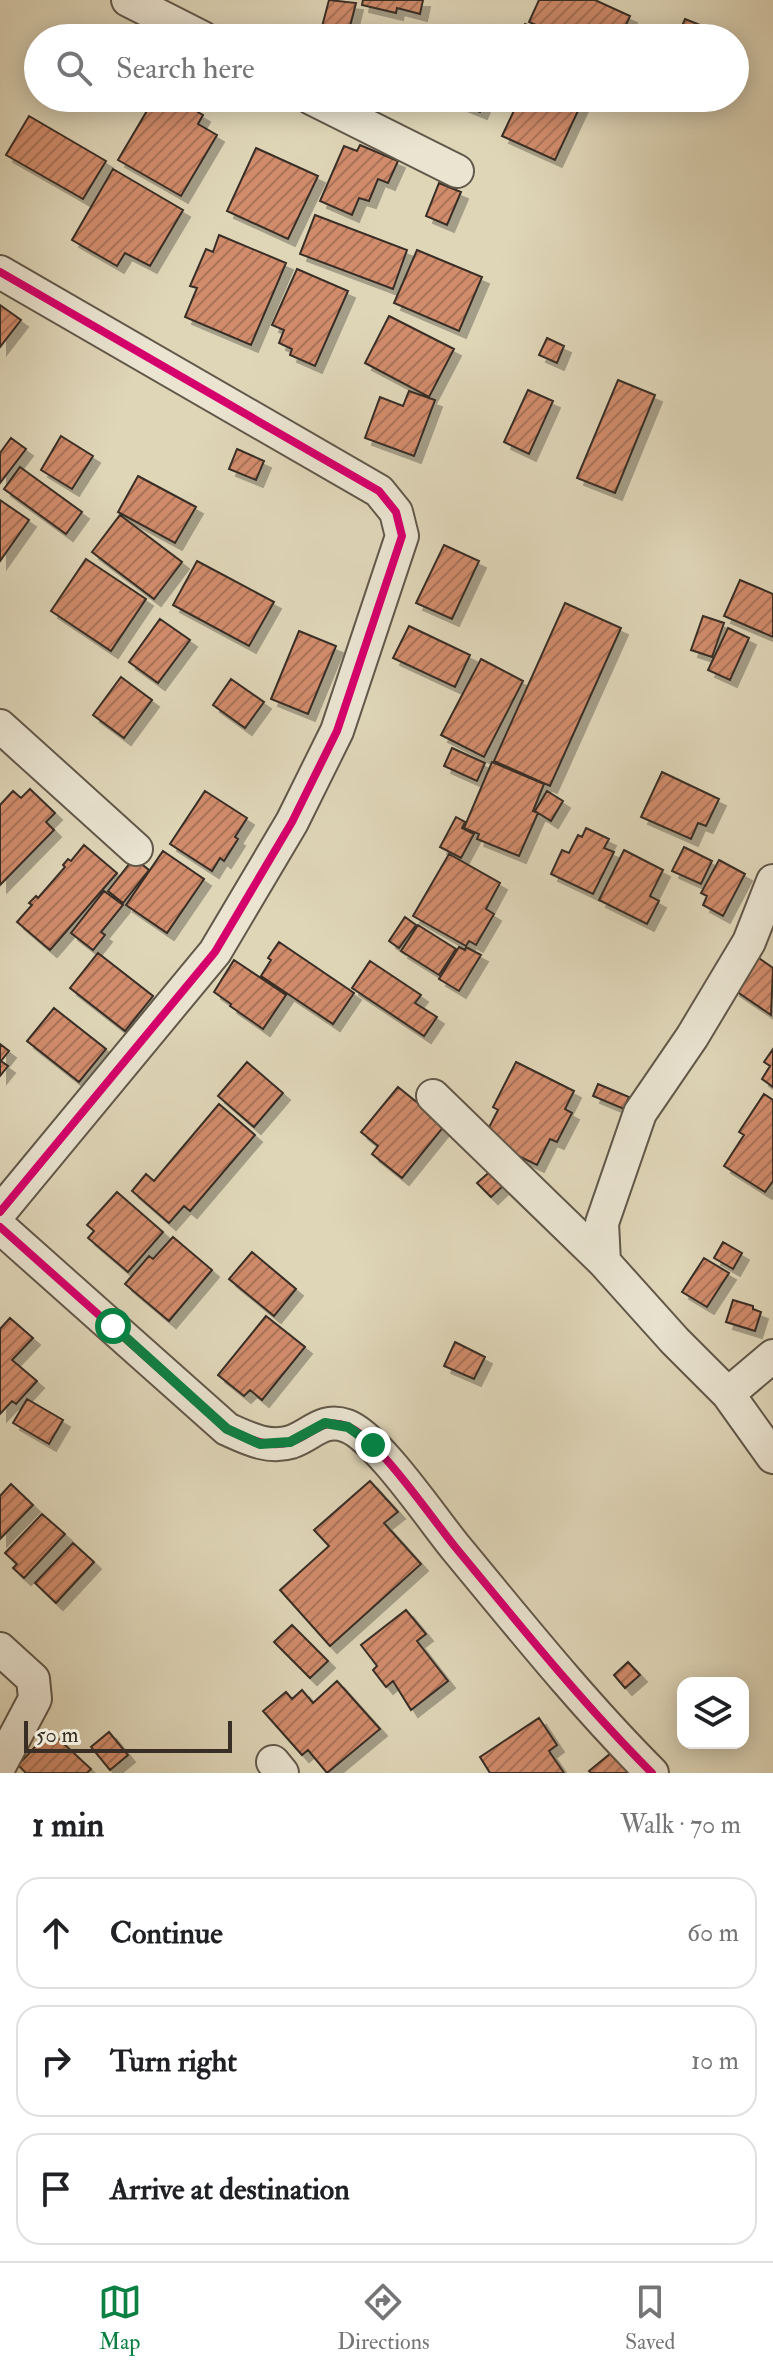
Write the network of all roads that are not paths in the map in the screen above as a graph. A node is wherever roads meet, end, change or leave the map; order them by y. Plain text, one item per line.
1 (128, 0) edge
2 (175, 24) edge
3 (339, 112) edge
4 (457, 171) dead end
5 (0, 272) edge
6 (0, 726) edge
7 (136, 849) dead end
8 (773, 881) edge
9 (433, 1096) dead end
10 (0, 1212) edge
11 (0, 1227) edge
12 (604, 1262) junction
13 (773, 1356) edge
14 (728, 1394) junction
15 (773, 1457) edge
16 (0, 1649) edge
17 (0, 1765) edge
18 (652, 1773) edge

1 - 2 street
3 - 4 street
5 - 10 street
6 - 7 street
8 - 12 street
9 - 12 street
11 - 18 street
12 - 14 street
13 - 14 street
14 - 15 street
16 - 17 street

